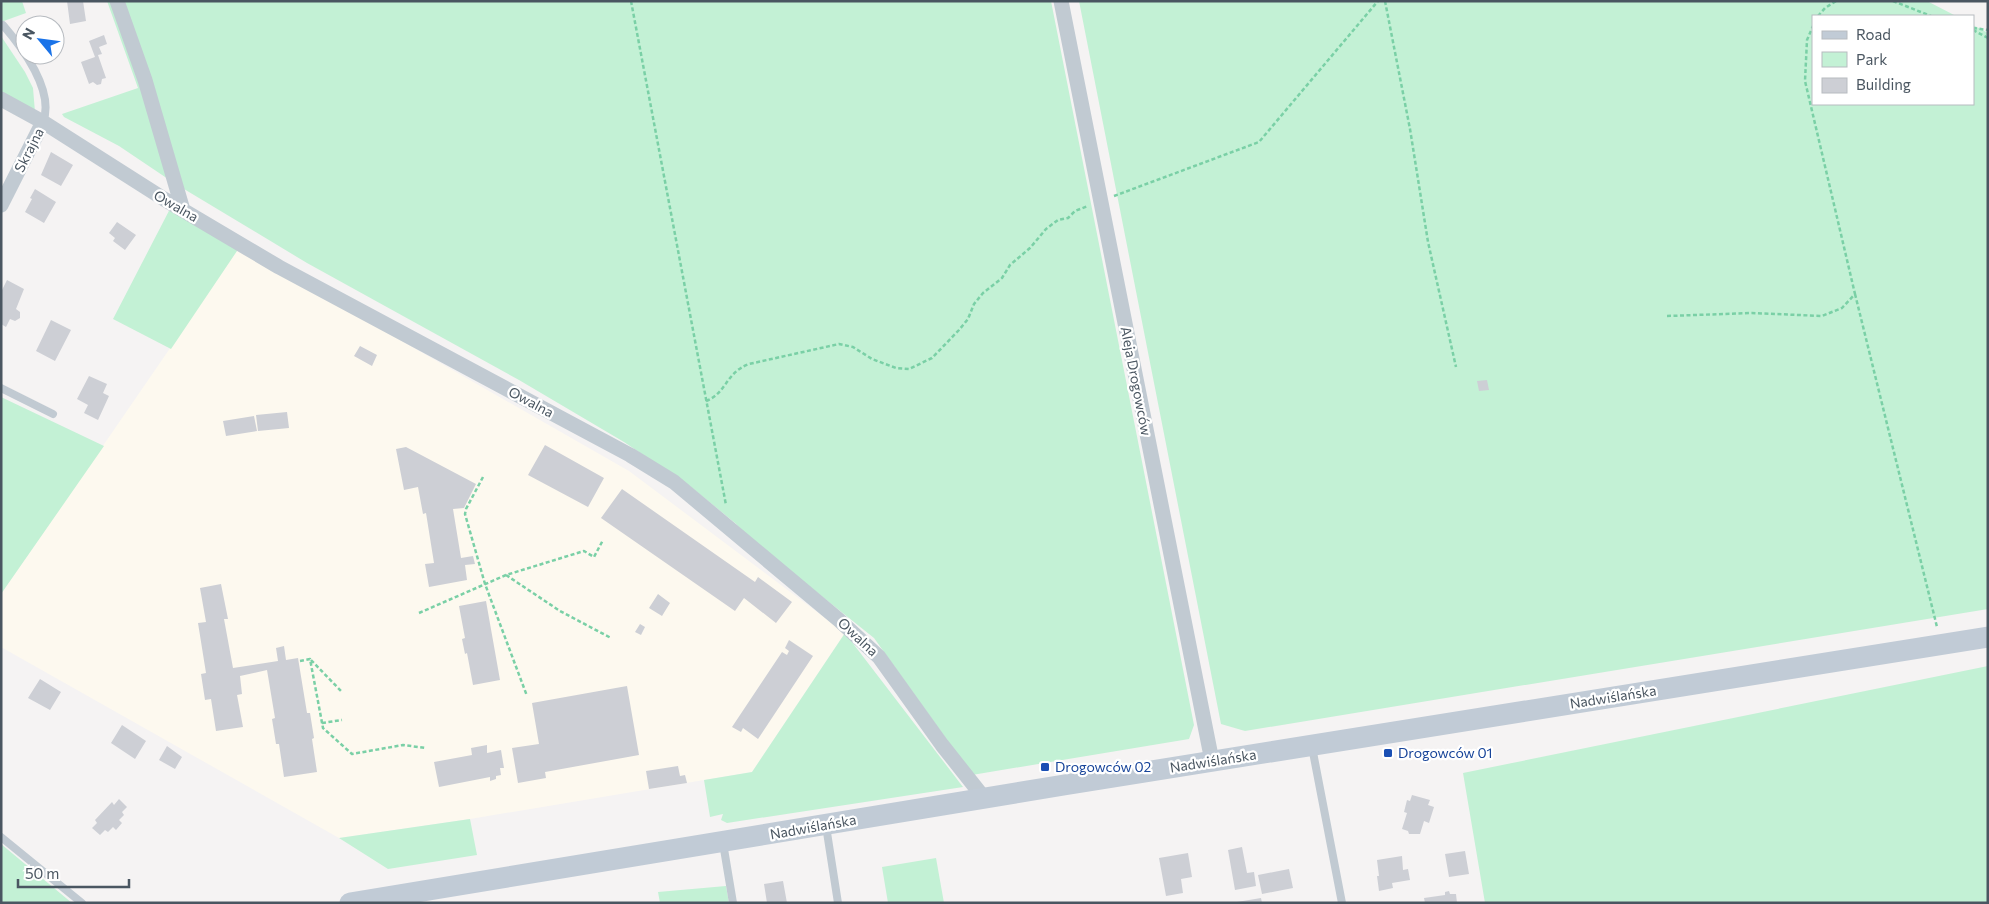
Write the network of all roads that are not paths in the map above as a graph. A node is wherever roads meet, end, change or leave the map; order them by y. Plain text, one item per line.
1 (117, 1) edge
2 (1061, 1) edge
3 (3, 25) dead end
4 (1, 99) edge
5 (43, 122) junction
6 (1, 205) edge
7 (183, 210) junction
8 (1, 388) edge
9 (53, 414) dead end
10 (1988, 637) edge
11 (1312, 745) junction
12 (1212, 761) junction
13 (984, 798) junction
14 (826, 825) junction
15 (1, 837) edge
16 (723, 842) junction
17 (82, 903) edge
18 (350, 903) edge
19 (733, 903) edge
20 (838, 903) edge
21 (1342, 903) edge

1 - 7 street
2 - 12 street, Aleja Drogowców
3 - 5 lane
4 - 5 street, Owalna
5 - 6 street, Skrajna
5 - 7 street, Owalna
7 - 13 street, Owalna
8 - 9 lane
10 - 11 main road, Nadwiślańska
11 - 12 main road, Nadwiślańska
11 - 21 lane
12 - 13 main road, Nadwiślańska
13 - 14 main road, Nadwiślańska
14 - 16 main road, Nadwiślańska
14 - 20 lane
15 - 17 lane
16 - 18 main road, Nadwiślańska
16 - 19 lane

